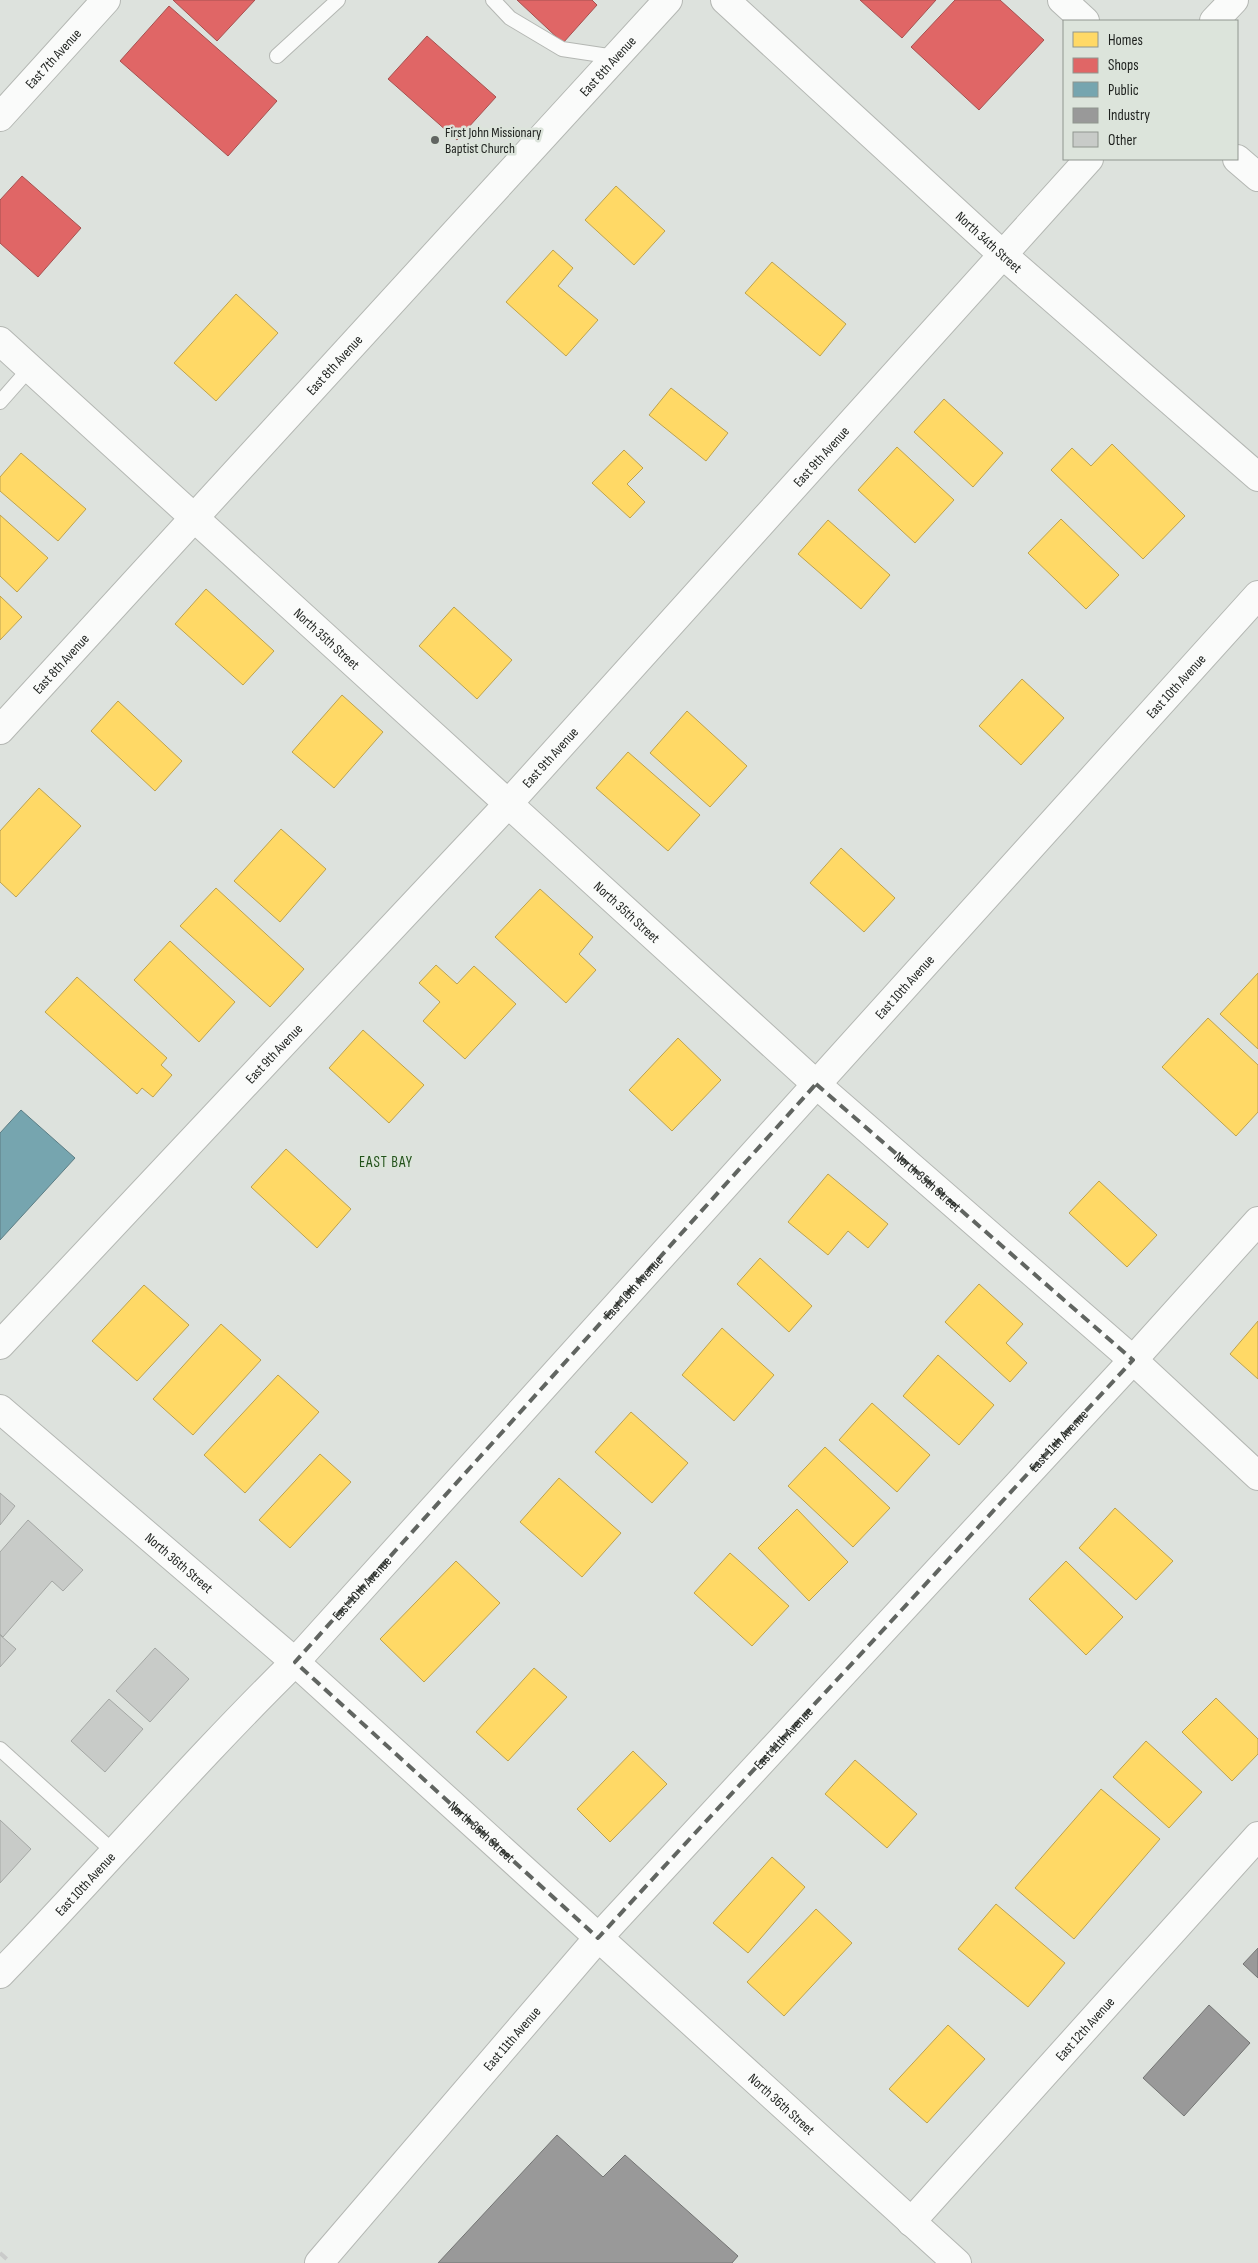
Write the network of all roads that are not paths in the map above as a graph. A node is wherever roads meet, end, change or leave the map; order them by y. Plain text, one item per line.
1 (106, 0) edge
2 (338, 0) edge
3 (493, 0) edge
4 (668, 0) edge
5 (725, 0) edge
6 (1062, 0) edge
7 (1234, 0) edge
8 (1084, 20) edge
9 (1215, 20) edge
10 (277, 56) dead end
11 (616, 58) junction
12 (0, 117) edge
13 (1238, 159) edge
14 (1088, 160) edge
15 (1258, 178) edge
16 (1003, 255) junction
17 (0, 341) edge
18 (30, 368) junction
19 (0, 402) edge
20 (1258, 477) edge
21 (194, 518) junction
22 (1258, 595) edge
23 (0, 730) edge
24 (508, 804) junction
25 (816, 1084) junction
26 (1258, 1221) edge
27 (0, 1345) edge
28 (1133, 1360) junction
29 (0, 1409) edge
30 (1258, 1476) edge
31 (295, 1662) junction
32 (0, 1749) edge
33 (1258, 1836) edge
34 (115, 1853) junction
35 (598, 1938) junction
36 (0, 1974) edge
37 (911, 2222) junction
38 (319, 2263) edge
39 (957, 2263) edge

1 - 12 street, East 7th Avenue
2 - 10 lane
3 - 11 lane
4 - 11 street, East 8th Avenue
5 - 16 street, North 34th Street
6 - 8 street
7 - 9 street
11 - 21 street, East 8th Avenue
13 - 15 street
14 - 16 street, East 9th Avenue
16 - 20 street, North 34th Street
16 - 24 street, East 9th Avenue
17 - 18 street, North 35th Street
18 - 19 lane
18 - 21 street, North 35th Street
21 - 23 street, East 8th Avenue
21 - 24 street, North 35th Street
22 - 25 street, East 10th Avenue
24 - 25 street, North 35th Street
24 - 27 street, East 9th Avenue
25 - 28 street, North 35th Street
25 - 31 street, East 10th Avenue
26 - 28 street, East 11th Avenue
28 - 30 street, North 35th Street
28 - 35 street, East 11th Avenue
29 - 31 street, North 36th Street
31 - 34 street, East 10th Avenue
31 - 35 street, North 36th Street
32 - 34 lane
33 - 37 street, East 12th Avenue
34 - 36 street, East 10th Avenue
35 - 37 street, North 36th Street
35 - 38 street, East 11th Avenue
37 - 39 street, North 36th Street

